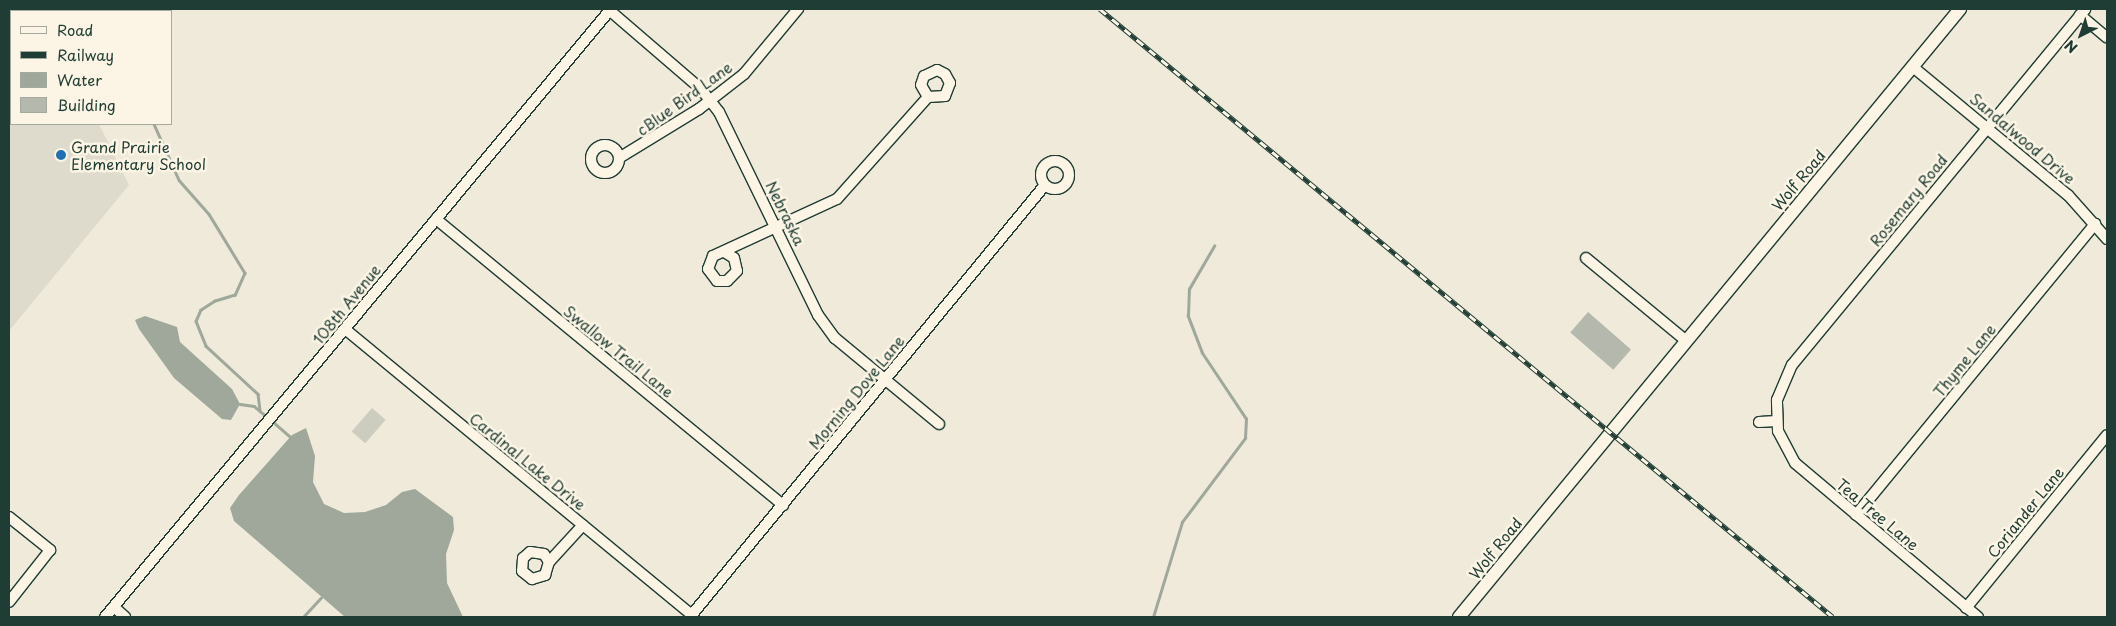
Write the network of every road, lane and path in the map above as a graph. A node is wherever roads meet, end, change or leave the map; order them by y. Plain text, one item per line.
1 (798, 9) edge
2 (1960, 9) edge
3 (609, 10) edge
4 (2083, 12) edge
5 (2107, 38) edge
6 (1913, 67) junction
7 (928, 97) dead end
8 (711, 100) junction
9 (1987, 128) junction
10 (619, 158) dead end
11 (1045, 185) dead end
12 (436, 219) junction
13 (2095, 224) junction
14 (777, 228) junction
15 (2107, 240) edge
16 (726, 253) dead end
17 (1586, 258) dead end
18 (345, 329) junction
19 (1685, 340) junction
20 (885, 380) junction
21 (1777, 421) junction
22 (1759, 422) dead end
23 (939, 424) dead end
24 (2107, 435) edge
25 (783, 505) junction
26 (1856, 515) junction
27 (9, 517) edge
28 (583, 525) junction
29 (549, 562) dead end
30 (9, 602) edge
31 (114, 608) junction
32 (1966, 608) junction
33 (691, 616) edge
34 (106, 617) edge
35 (125, 617) edge
36 (1459, 617) edge
37 (1978, 617) edge

1 - 8 street, cBlue Bird Lane
2 - 6 main road, Wolf Road
3 - 8 street, Nebraska
3 - 12 street, 108th Avenue
4 - 5 street
4 - 9 street, Rosemary Road
6 - 9 street, Sandalwood Drive
6 - 19 main road, Wolf Road
7 - 14 street
8 - 10 street, cBlue Bird Lane
8 - 14 street, Nebraska
9 - 13 street, Sandalwood Drive
9 - 21 street, Rosemary Road
11 - 20 street, Morning Dove Lane
12 - 18 street, 108th Avenue
12 - 25 street, Swallow Trail Lane
13 - 15 street, Sandalwood Drive
13 - 26 street, Thyme Lane
14 - 16 street
14 - 20 street, Nebraska
17 - 19 street
18 - 28 street, Cardinal Lake Drive
18 - 31 street, 108th Avenue
19 - 36 main road, Wolf Road
20 - 23 street, Nebraska
20 - 25 street, Morning Dove Lane
21 - 22 street
21 - 26 street, Tea Tree Lane
24 - 32 street, Coriander Lane
25 - 33 street, Morning Dove Lane
26 - 32 street, Tea Tree Lane
27 - 30 street
28 - 29 street
28 - 33 street, Cardinal Lake Drive
31 - 34 street, 108th Avenue
31 - 35 street
32 - 37 street, Tea Tree Lane

